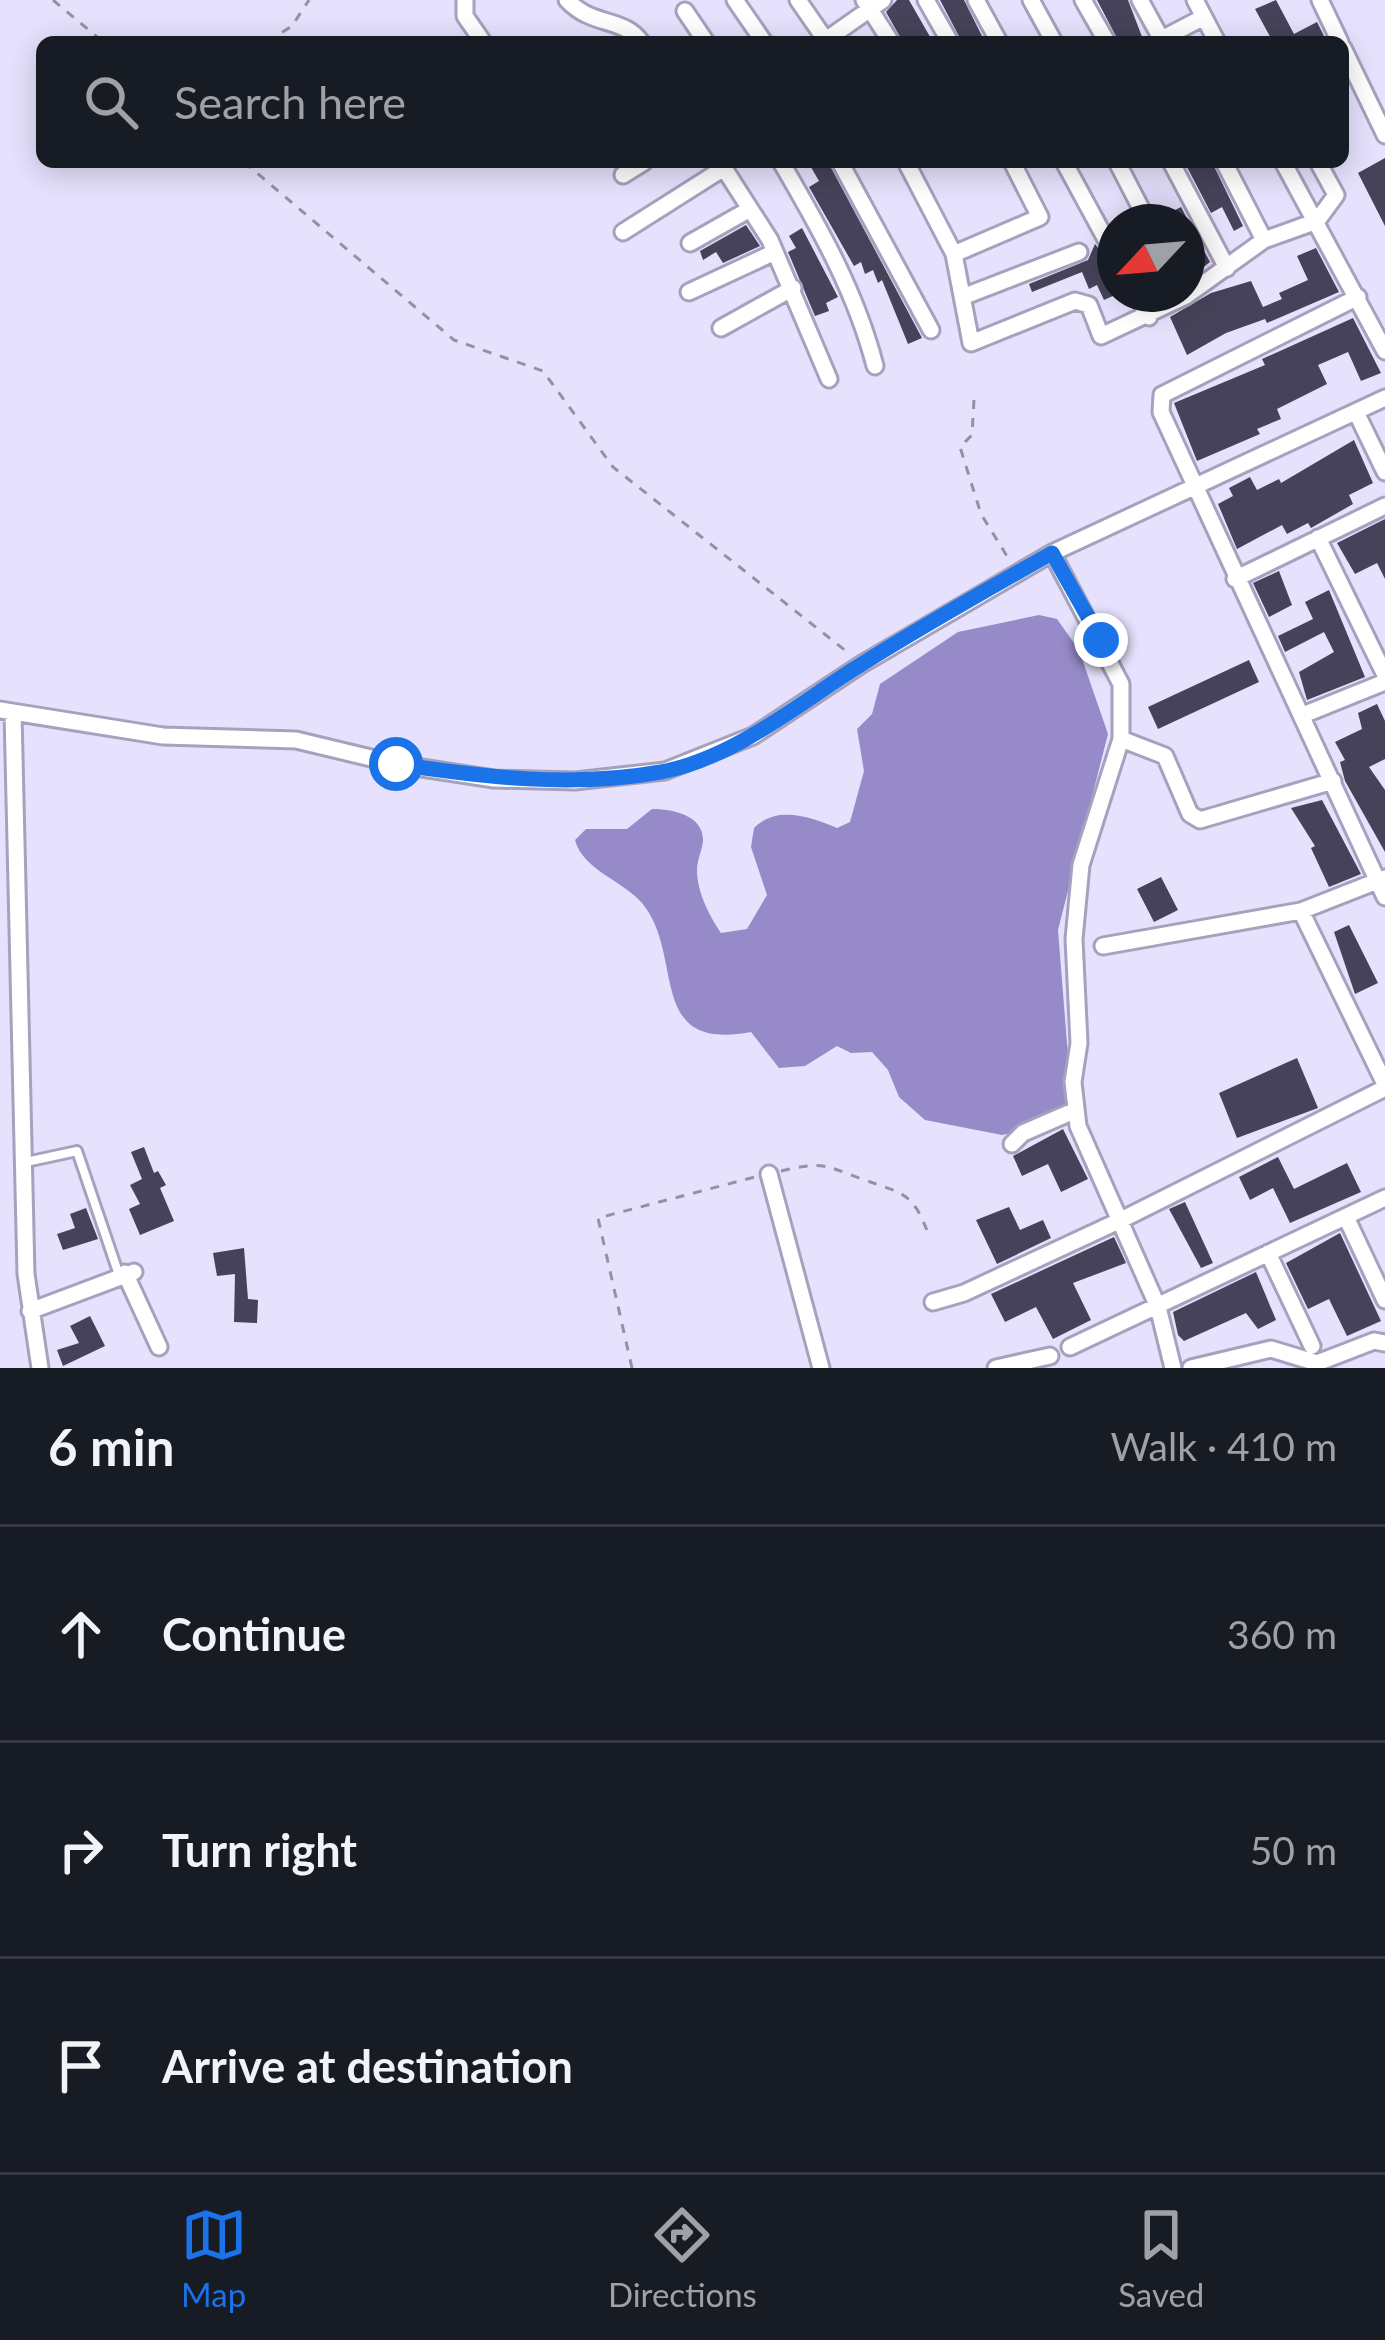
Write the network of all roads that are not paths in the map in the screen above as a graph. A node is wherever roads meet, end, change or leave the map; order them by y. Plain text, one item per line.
1 (465, 0) edge
2 (567, 0) edge
3 (735, 0) edge
4 (798, 0) edge
5 (926, 0) edge
6 (976, 0) edge
7 (1031, 0) edge
8 (1083, 0) edge
9 (1139, 0) edge
10 (1195, 0) edge
11 (1320, 0) edge
12 (872, 3) edge
13 (685, 10) dead end
14 (1204, 17) junction
15 (479, 36) edge
16 (635, 36) edge
17 (702, 36) edge
18 (760, 36) edge
19 (822, 36) edge
20 (831, 36) edge
21 (888, 36) edge
22 (947, 36) edge
23 (996, 36) edge
24 (1051, 36) edge
25 (1104, 36) edge
26 (1158, 36) edge
27 (1170, 36) edge
28 (1214, 36) edge
29 (1338, 36) edge
30 (1349, 60) edge
31 (1385, 135) edge
32 (634, 168) edge
33 (718, 168) edge
34 (724, 168) edge
35 (784, 168) edge
36 (842, 168) edge
37 (909, 168) edge
38 (1015, 168) edge
39 (1067, 168) edge
40 (1120, 168) edge
41 (1174, 168) edge
42 (1227, 168) edge
43 (1286, 168) edge
44 (1321, 168) edge
45 (622, 175) dead end
46 (1139, 204) edge
47 (750, 209) junction
48 (1317, 221) junction
49 (1097, 223) edge
50 (623, 232) dead end
51 (1264, 240) junction
52 (690, 243) dead end
53 (775, 252) junction
54 (1079, 252) dead end
55 (953, 254) junction
56 (1227, 268) junction
57 (1205, 282) edge
58 (793, 288) junction
59 (689, 292) dead end
60 (965, 296) junction
61 (1358, 297) junction
62 (1145, 312) edge
63 (1157, 312) edge
64 (1148, 317) junction
65 (721, 328) dead end
66 (931, 330) dead end
67 (1385, 351) edge
68 (874, 366) dead end
69 (829, 379) dead end
70 (1385, 398) edge
71 (1356, 412) junction
72 (1385, 472) edge
73 (1191, 484) junction
74 (1385, 506) edge
75 (1318, 538) junction
76 (1052, 553) junction
77 (1235, 579) junction
78 (1385, 679) edge
79 (6, 712) edge
80 (1303, 716) junction
81 (1121, 739) junction
82 (1333, 781) junction
83 (1382, 879) edge
84 (1385, 897) edge
85 (1301, 911) junction
86 (1103, 946) dead end
87 (1385, 1086) edge
88 (1076, 1110) junction
89 (1012, 1144) dead end
90 (25, 1163) junction
91 (769, 1174) road end
92 (1385, 1198) edge
93 (1346, 1217) junction
94 (1123, 1219) junction
95 (1268, 1253) junction
96 (126, 1273) junction
97 (1385, 1300) edge
98 (933, 1301) dead end
99 (1158, 1307) junction
100 (30, 1311) junction
101 (1385, 1343) edge
102 (159, 1346) dead end
103 (1312, 1346) dead end
104 (1070, 1347) dead end
105 (1050, 1356) dead end
106 (40, 1368) edge
107 (821, 1368) edge
108 (996, 1368) edge
109 (1173, 1368) edge
110 (1191, 1368) edge

1 - 15 street
2 - 16 street
3 - 18 street
4 - 19 street
5 - 22 street
6 - 23 street
7 - 24 street
8 - 25 street
9 - 26 street
10 - 14 street
11 - 29 street
12 - 20 street
12 - 21 street
13 - 17 street
14 - 27 street
14 - 28 street
30 - 31 street
32 - 45 street
33 - 50 street
34 - 47 street
35 - 68 street
36 - 66 street
37 - 55 street
38 - 55 street
39 - 49 street
40 - 46 street
41 - 56 street
42 - 51 street
43 - 48 street
44 - 48 street
47 - 52 street
47 - 53 street
48 - 51 street
48 - 61 street
51 - 56 street
53 - 58 street
53 - 59 street
54 - 60 street
55 - 60 street
56 - 57 street
58 - 65 street
58 - 69 street
60 - 64 street
61 - 67 street
61 - 73 street
62 - 64 street
63 - 64 street
70 - 71 street
71 - 72 street
71 - 73 street
73 - 76 street
73 - 77 street
74 - 75 street
75 - 77 street
75 - 78 street
76 - 79 street
76 - 81 street
77 - 80 street
78 - 80 street
79 - 90 street
80 - 82 street
81 - 82 street
81 - 88 street
82 - 83 street
83 - 84 street
83 - 85 street
85 - 86 street
85 - 87 street
87 - 94 street
88 - 89 street
88 - 94 street
90 - 96 lane
90 - 100 street
91 - 107 street
92 - 93 street
93 - 95 street
93 - 97 street
94 - 98 street
94 - 99 street
95 - 99 street
95 - 103 street
96 - 100 street
96 - 102 street
99 - 104 street
99 - 109 street
100 - 106 street
101 - 110 street
105 - 108 street

